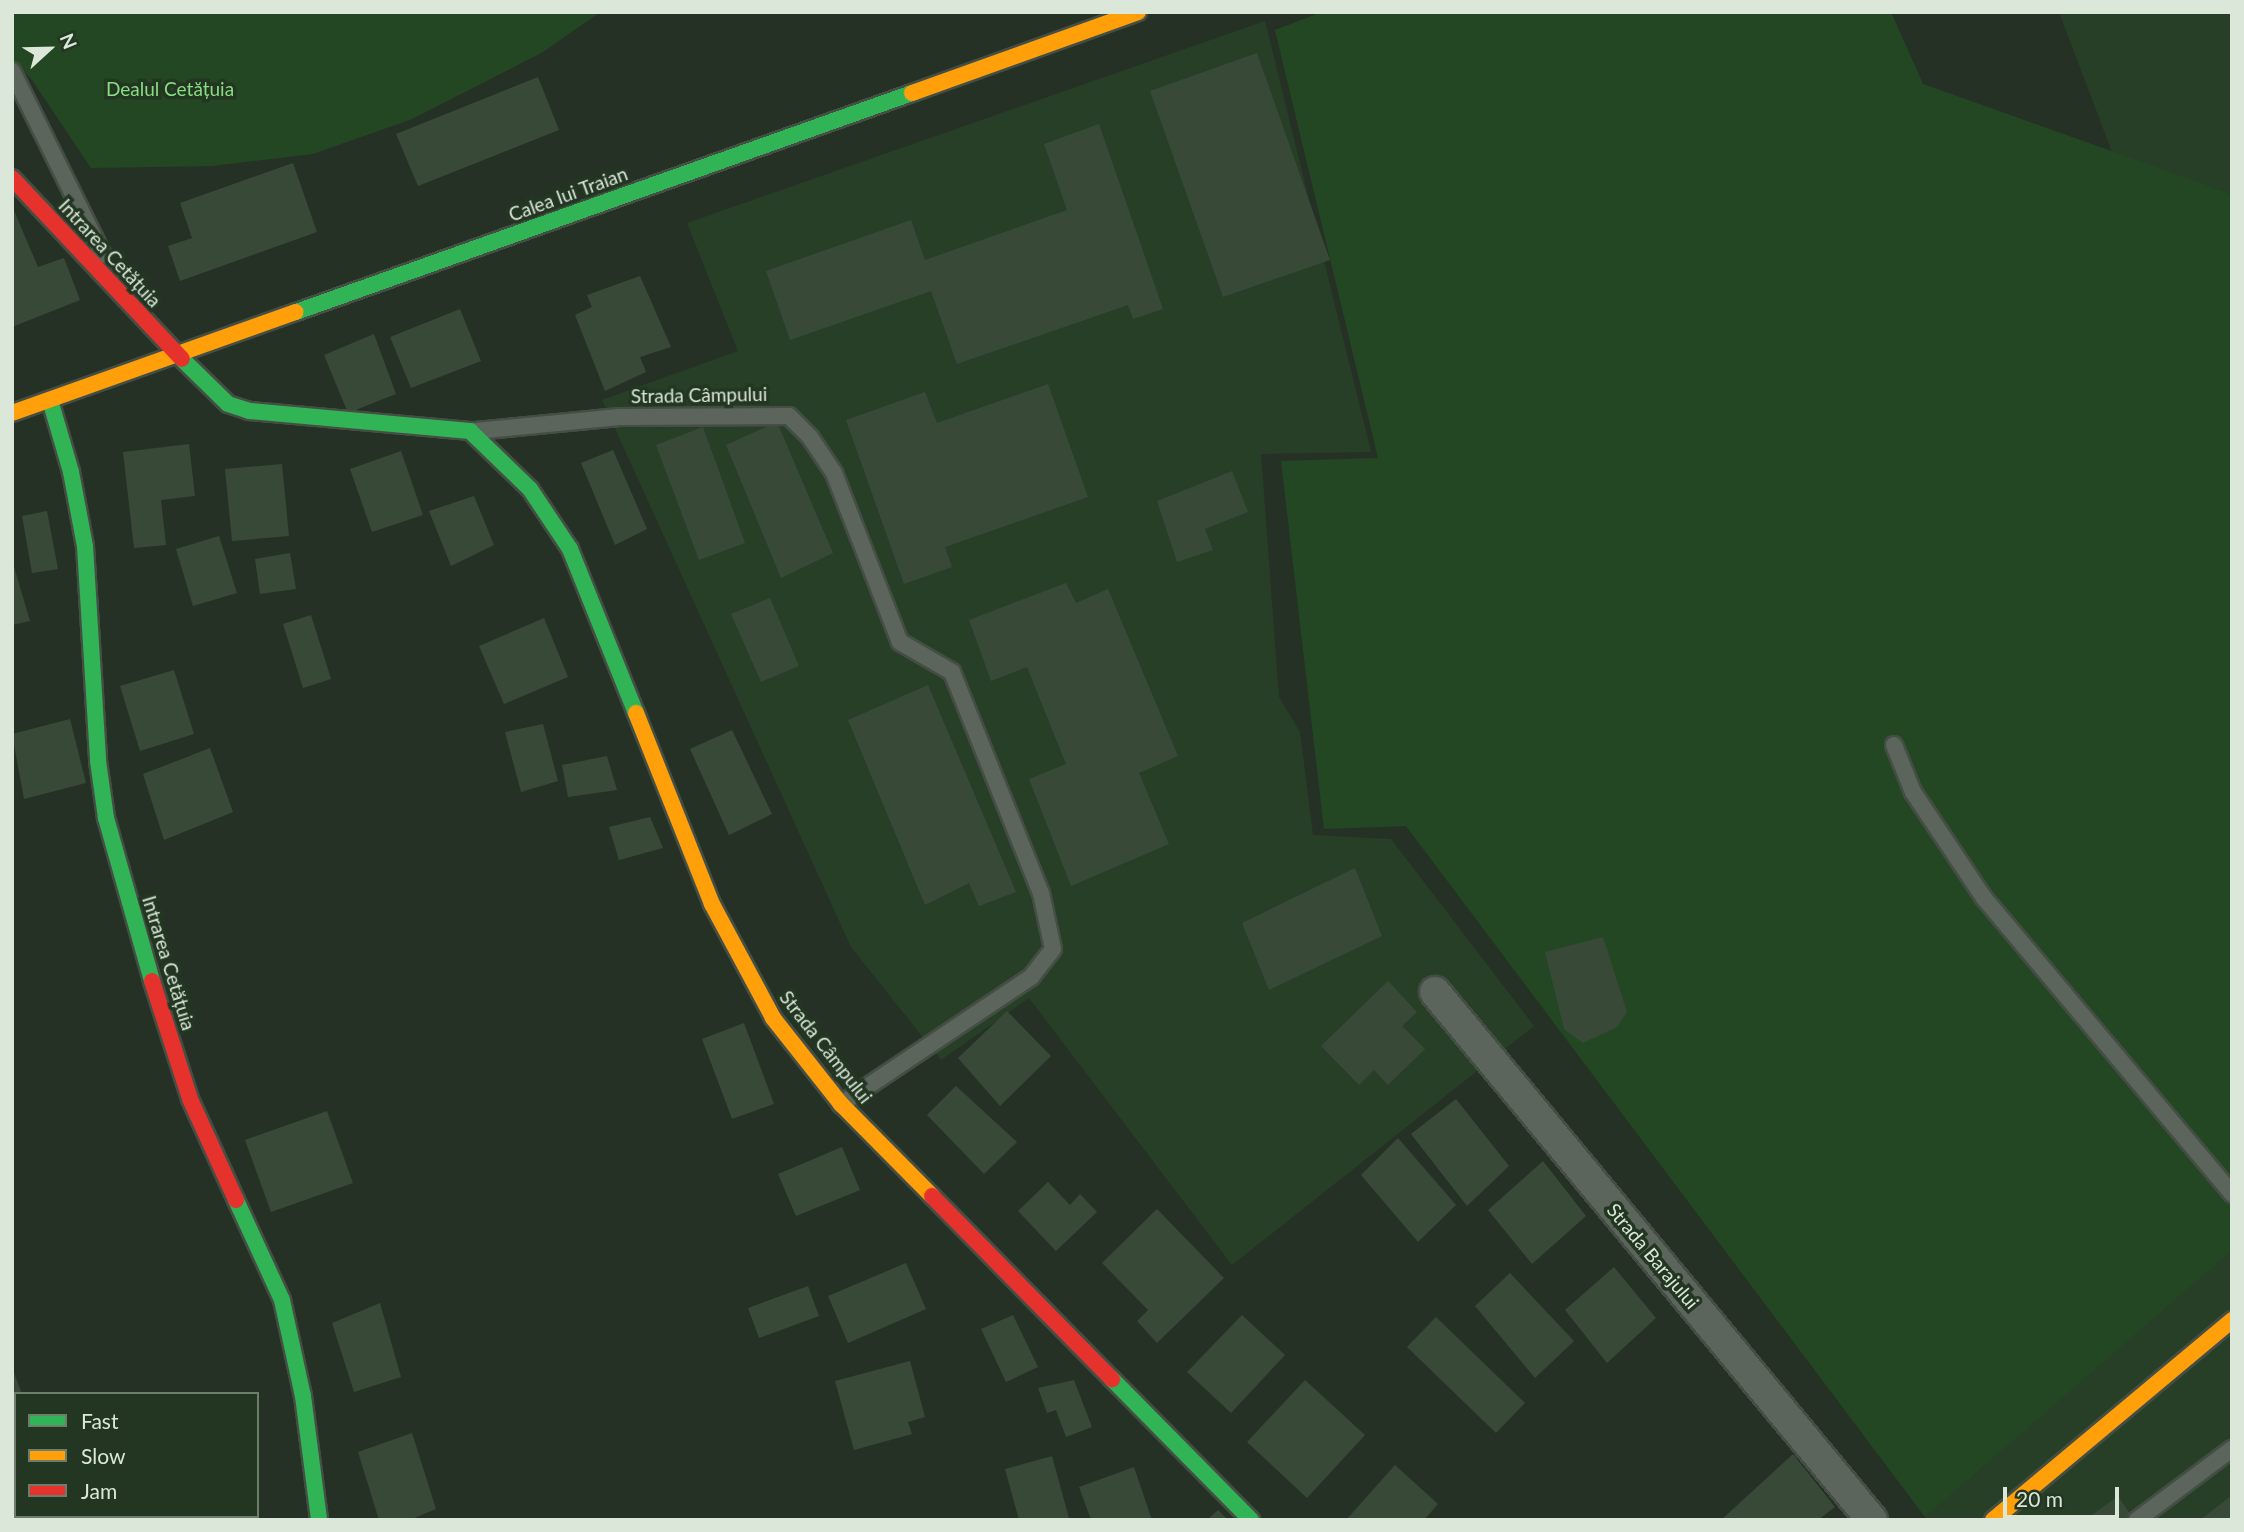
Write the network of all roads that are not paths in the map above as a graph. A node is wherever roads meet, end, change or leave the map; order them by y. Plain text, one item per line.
1 (1138, 12) edge
2 (12, 71) edge
3 (12, 178) edge
4 (140, 317) junction
5 (179, 354) junction
6 (50, 400) junction
7 (12, 414) edge
8 (470, 431) junction
9 (1894, 745) dead end
10 (1435, 992) dead end
11 (841, 1104) junction
12 (2232, 1195) edge
13 (2232, 1320) edge
14 (2232, 1449) edge
15 (319, 1520) edge
16 (1251, 1520) edge
17 (1872, 1520) edge
18 (1993, 1520) edge
19 (2137, 1520) edge

1 - 5 main road, Calea lui Traian
2 - 4 lane
3 - 4 main road, Intrarea Cetățuia
4 - 5 main road, Intrarea Cetățuia
5 - 6 main road, Calea lui Traian
5 - 8 main road, Strada Câmpului
6 - 7 main road, Calea lui Traian
6 - 15 main road, Intrarea Cetățuia
8 - 11 main road, Strada Câmpului
8 - 11 lane, Strada Câmpului
9 - 12 lane
10 - 17 street, Strada Barajului
11 - 16 main road, Strada Câmpului
13 - 18 main road
14 - 19 lane

